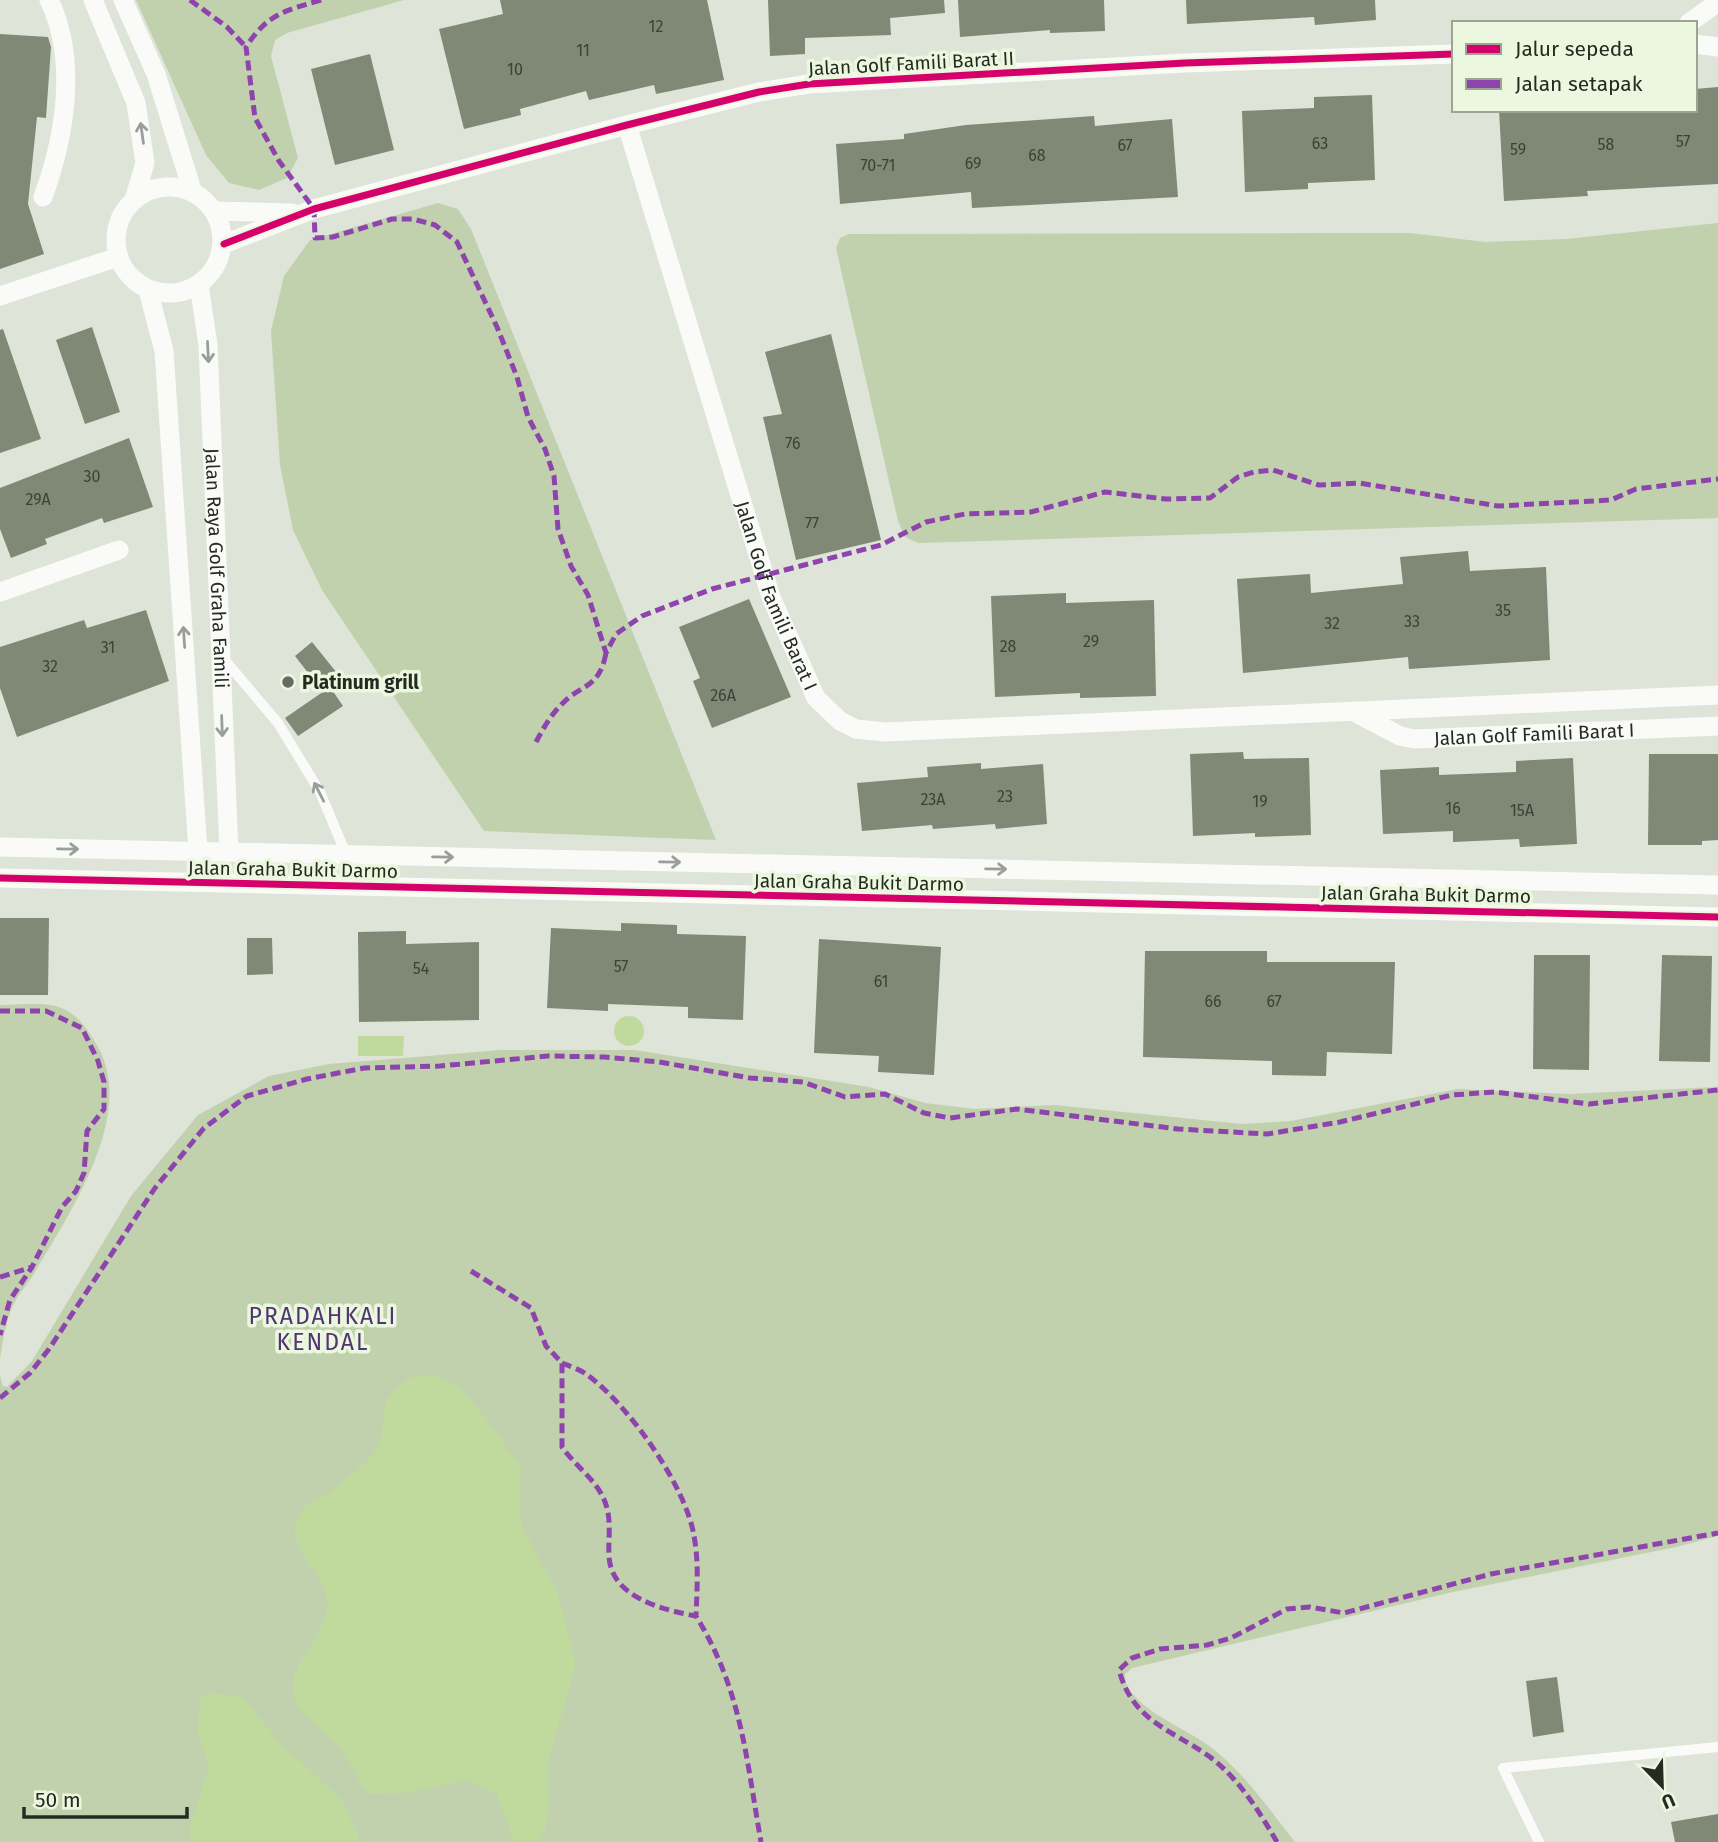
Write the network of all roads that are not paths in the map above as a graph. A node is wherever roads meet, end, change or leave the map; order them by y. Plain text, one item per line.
1 (49, 0) edge
2 (93, 0) edge
3 (123, 0) edge
4 (1718, 2) edge
5 (1692, 21) edge
6 (1697, 44) edge
7 (1718, 47) edge
8 (1452, 54) edge
9 (627, 125) junction
10 (194, 193) junction
11 (43, 197) dead end
12 (134, 200) junction
13 (214, 211) junction
14 (300, 214) junction
15 (224, 244) junction
16 (118, 257) junction
17 (199, 285) junction
18 (148, 290) junction
19 (0, 296) edge
20 (118, 550) dead end
21 (0, 592) edge
22 (220, 655) junction
23 (1718, 695) edge
24 (1355, 713) junction
25 (1718, 726) edge
26 (0, 847) edge
27 (198, 851) junction
28 (229, 852) junction
29 (346, 855) junction
30 (0, 878) edge
31 (1718, 885) edge
32 (1718, 917) edge
33 (1718, 1747) edge
34 (1539, 1842) edge

1 - 11 street
12 -> 2 street
3 - 10 street
4 - 5 street
6 - 7 street
8 - 9 street, Jalan Golf Famili Barat II
9 - 14 street, Jalan Golf Famili Barat II
9 - 24 street, Jalan Golf Famili Barat I
10 - 12 street
10 - 13 street
12 - 16 street
13 - 14 street, Jalan Golf Famili Barat II
13 - 15 street
14 - 15 street, Jalan Golf Famili Barat II
15 - 17 street
16 - 18 street
16 - 19 street
17 - 18 street
17 -> 22 street, Jalan Raya Golf Graha Famili
27 -> 18 street, Jalan Raya Golf Graha Famili
20 - 21 street
22 -> 28 street, Jalan Raya Golf Graha Famili
29 -> 22 lane
23 - 24 street, Jalan Golf Famili Barat I
24 - 25 street, Jalan Golf Famili Barat I
26 -> 27 street, Jalan Graha Bukit Darmo
27 - 28 street, Jalan Graha Bukit Darmo
28 - 29 street, Jalan Graha Bukit Darmo
29 -> 31 street, Jalan Graha Bukit Darmo
30 - 32 street, Jalan Graha Bukit Darmo
33 - 34 lane

